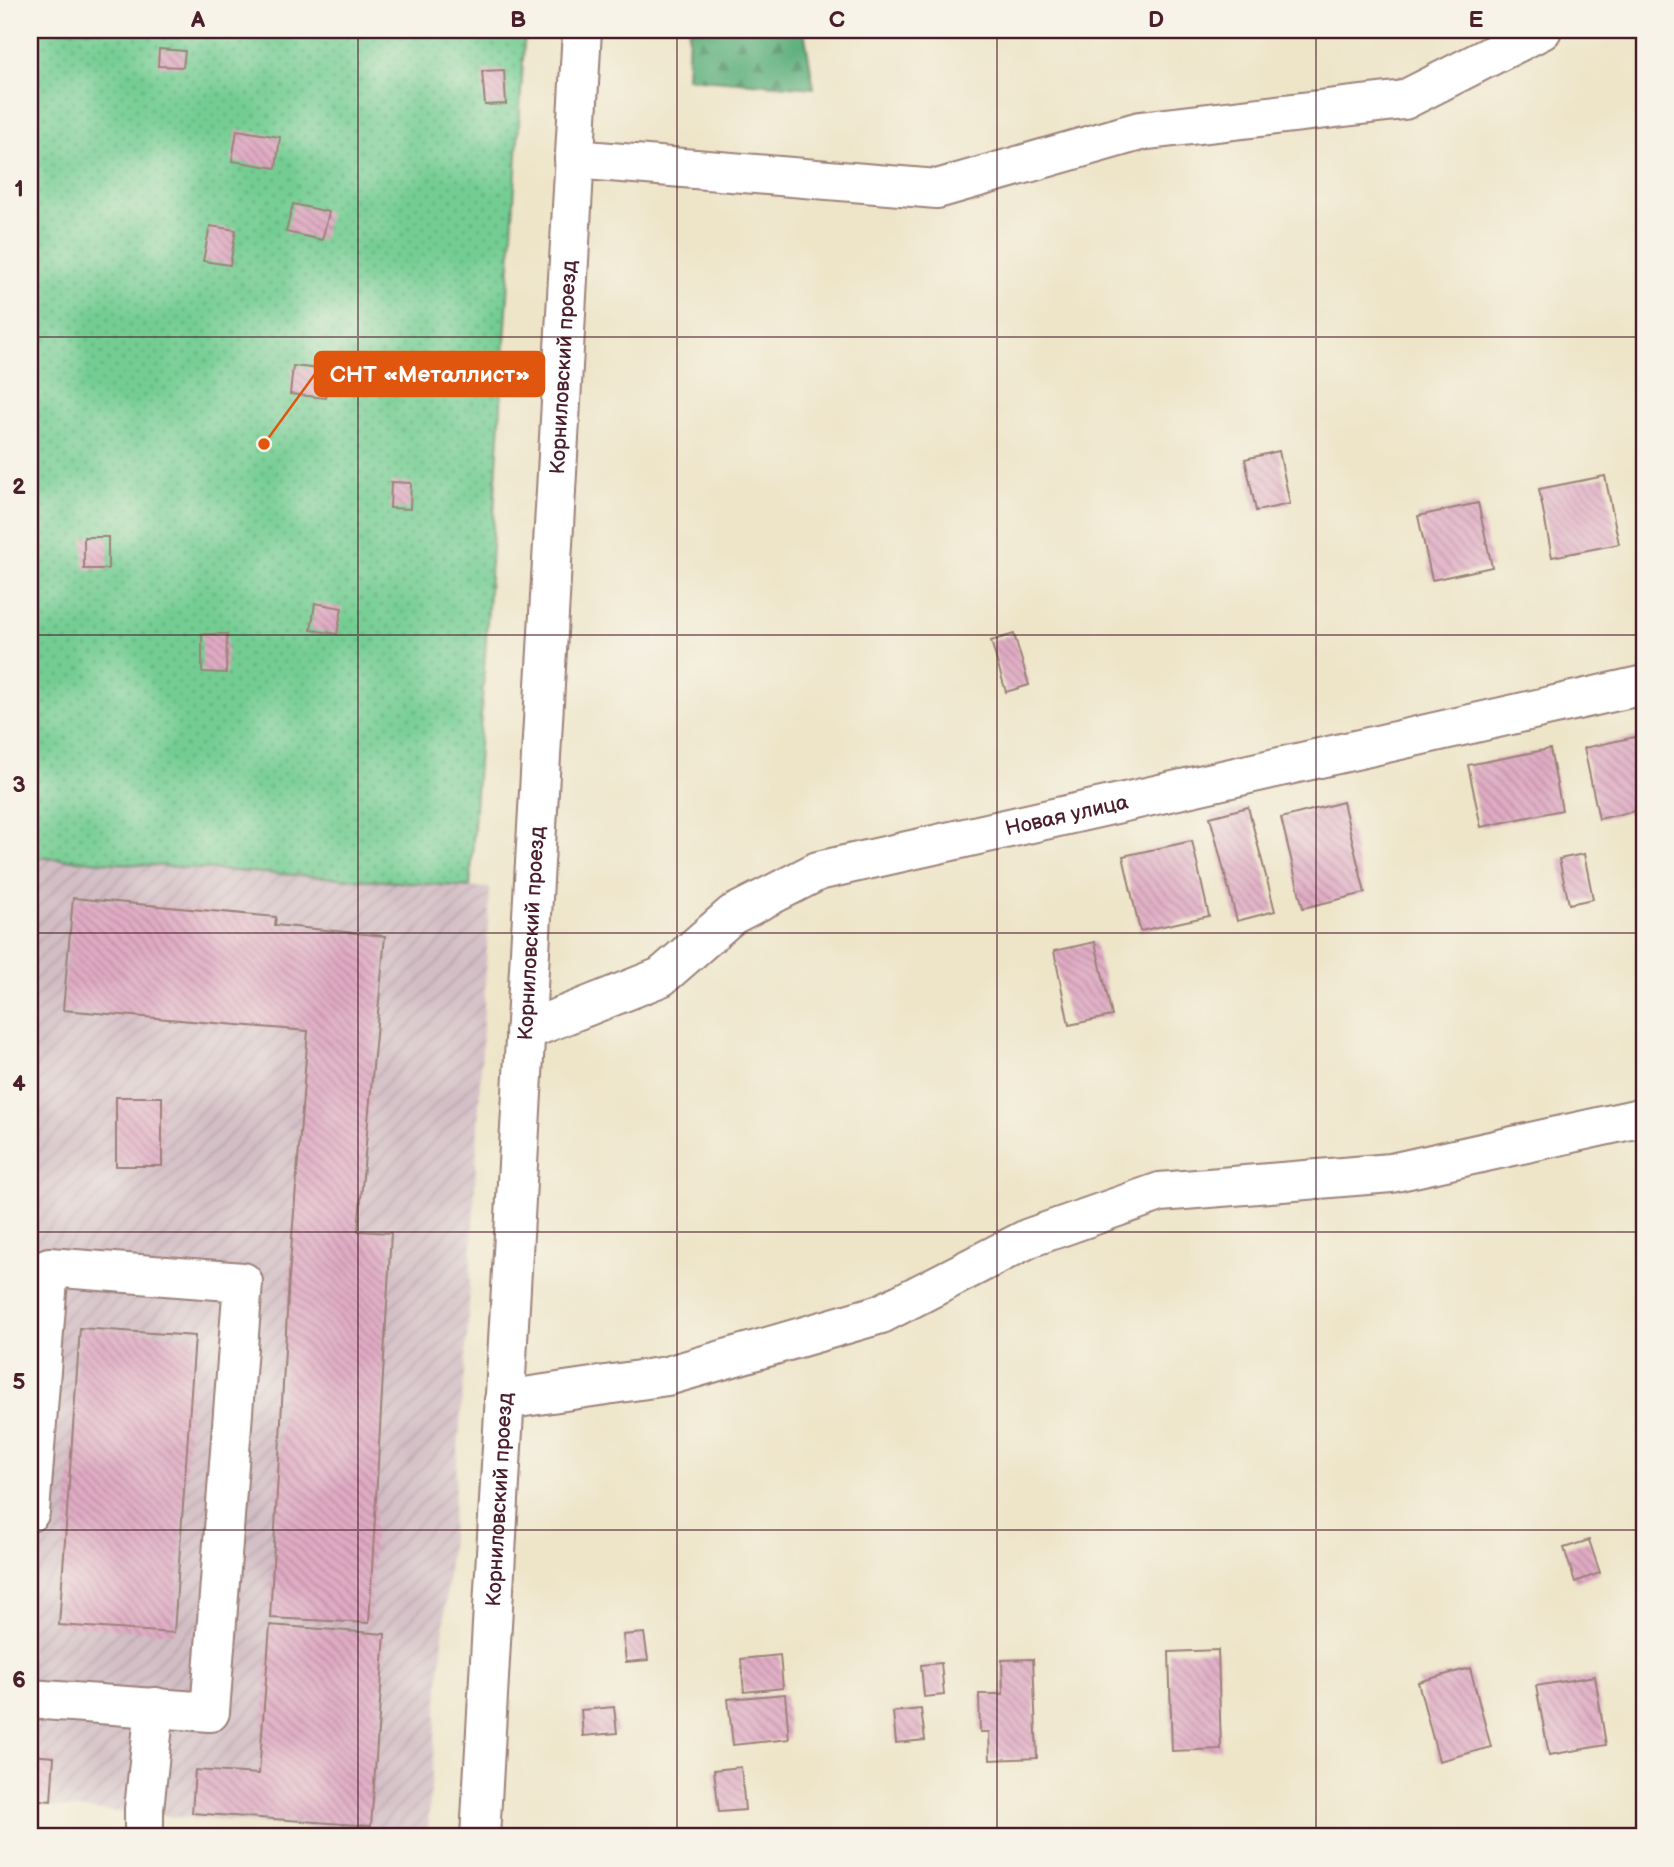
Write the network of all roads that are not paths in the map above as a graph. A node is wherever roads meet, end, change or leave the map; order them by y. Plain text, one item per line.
1 (582, 30) edge
2 (1542, 30) edge
3 (574, 159) junction
4 (1644, 685) edge
5 (525, 1031) junction
6 (1644, 1117) edge
7 (504, 1400) junction
8 (30, 1511) edge
9 (30, 1699) edge
10 (155, 1707) junction
11 (144, 1837) edge
12 (480, 1837) edge

1 - 3 street, Корниловский проезд
2 - 3 street
3 - 5 street, Корниловский проезд
4 - 5 street, Новая улица
5 - 7 street, Корниловский проезд
6 - 7 street
7 - 12 street, Корниловский проезд
8 - 10 street
9 - 10 street
10 - 11 street

